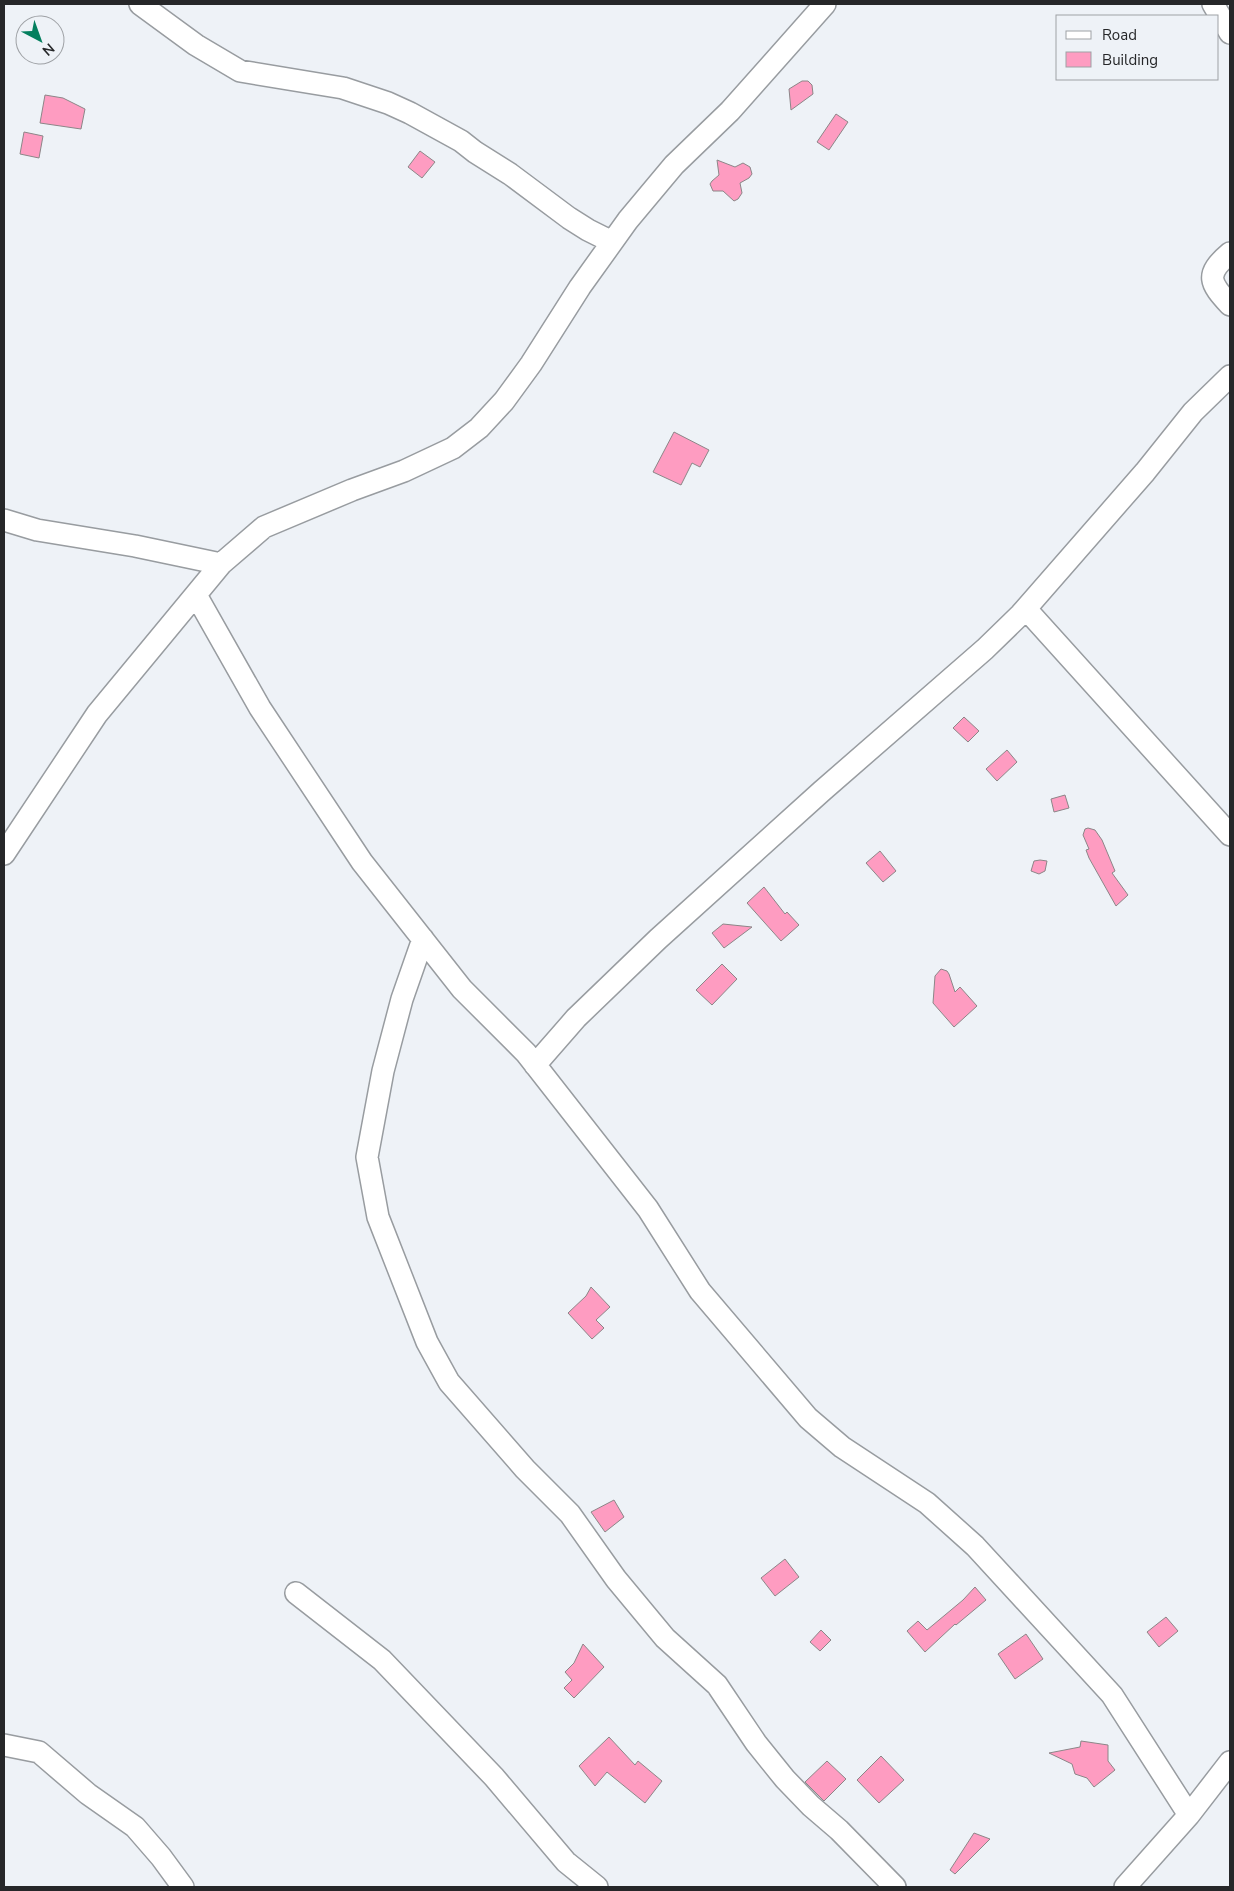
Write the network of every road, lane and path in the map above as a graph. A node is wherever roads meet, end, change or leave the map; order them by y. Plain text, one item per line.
1 (140, 4) edge
2 (825, 4) edge
3 (1213, 4) edge
4 (1230, 33) edge
5 (612, 242) junction
6 (1230, 253) edge
7 (1230, 305) edge
8 (1230, 376) edge
9 (4, 520) edge
10 (221, 564) junction
11 (196, 595) junction
12 (1026, 609) junction
13 (1230, 835) edge
14 (4, 854) edge
15 (423, 939) junction
16 (535, 1065) junction
17 (296, 1593) dead end
18 (4, 1745) edge
19 (1230, 1762) edge
20 (1190, 1815) junction
21 (183, 1887) edge
22 (597, 1887) edge
23 (895, 1887) edge
24 (1125, 1887) edge

1 - 5 street
2 - 5 street
3 - 4 street
5 - 10 street
6 - 7 street
8 - 12 street
9 - 10 street
10 - 11 street
11 - 14 street
11 - 15 street
12 - 13 street
12 - 16 street
15 - 16 street
15 - 23 street
16 - 20 street
17 - 22 street
18 - 21 street
19 - 20 street
20 - 24 street

